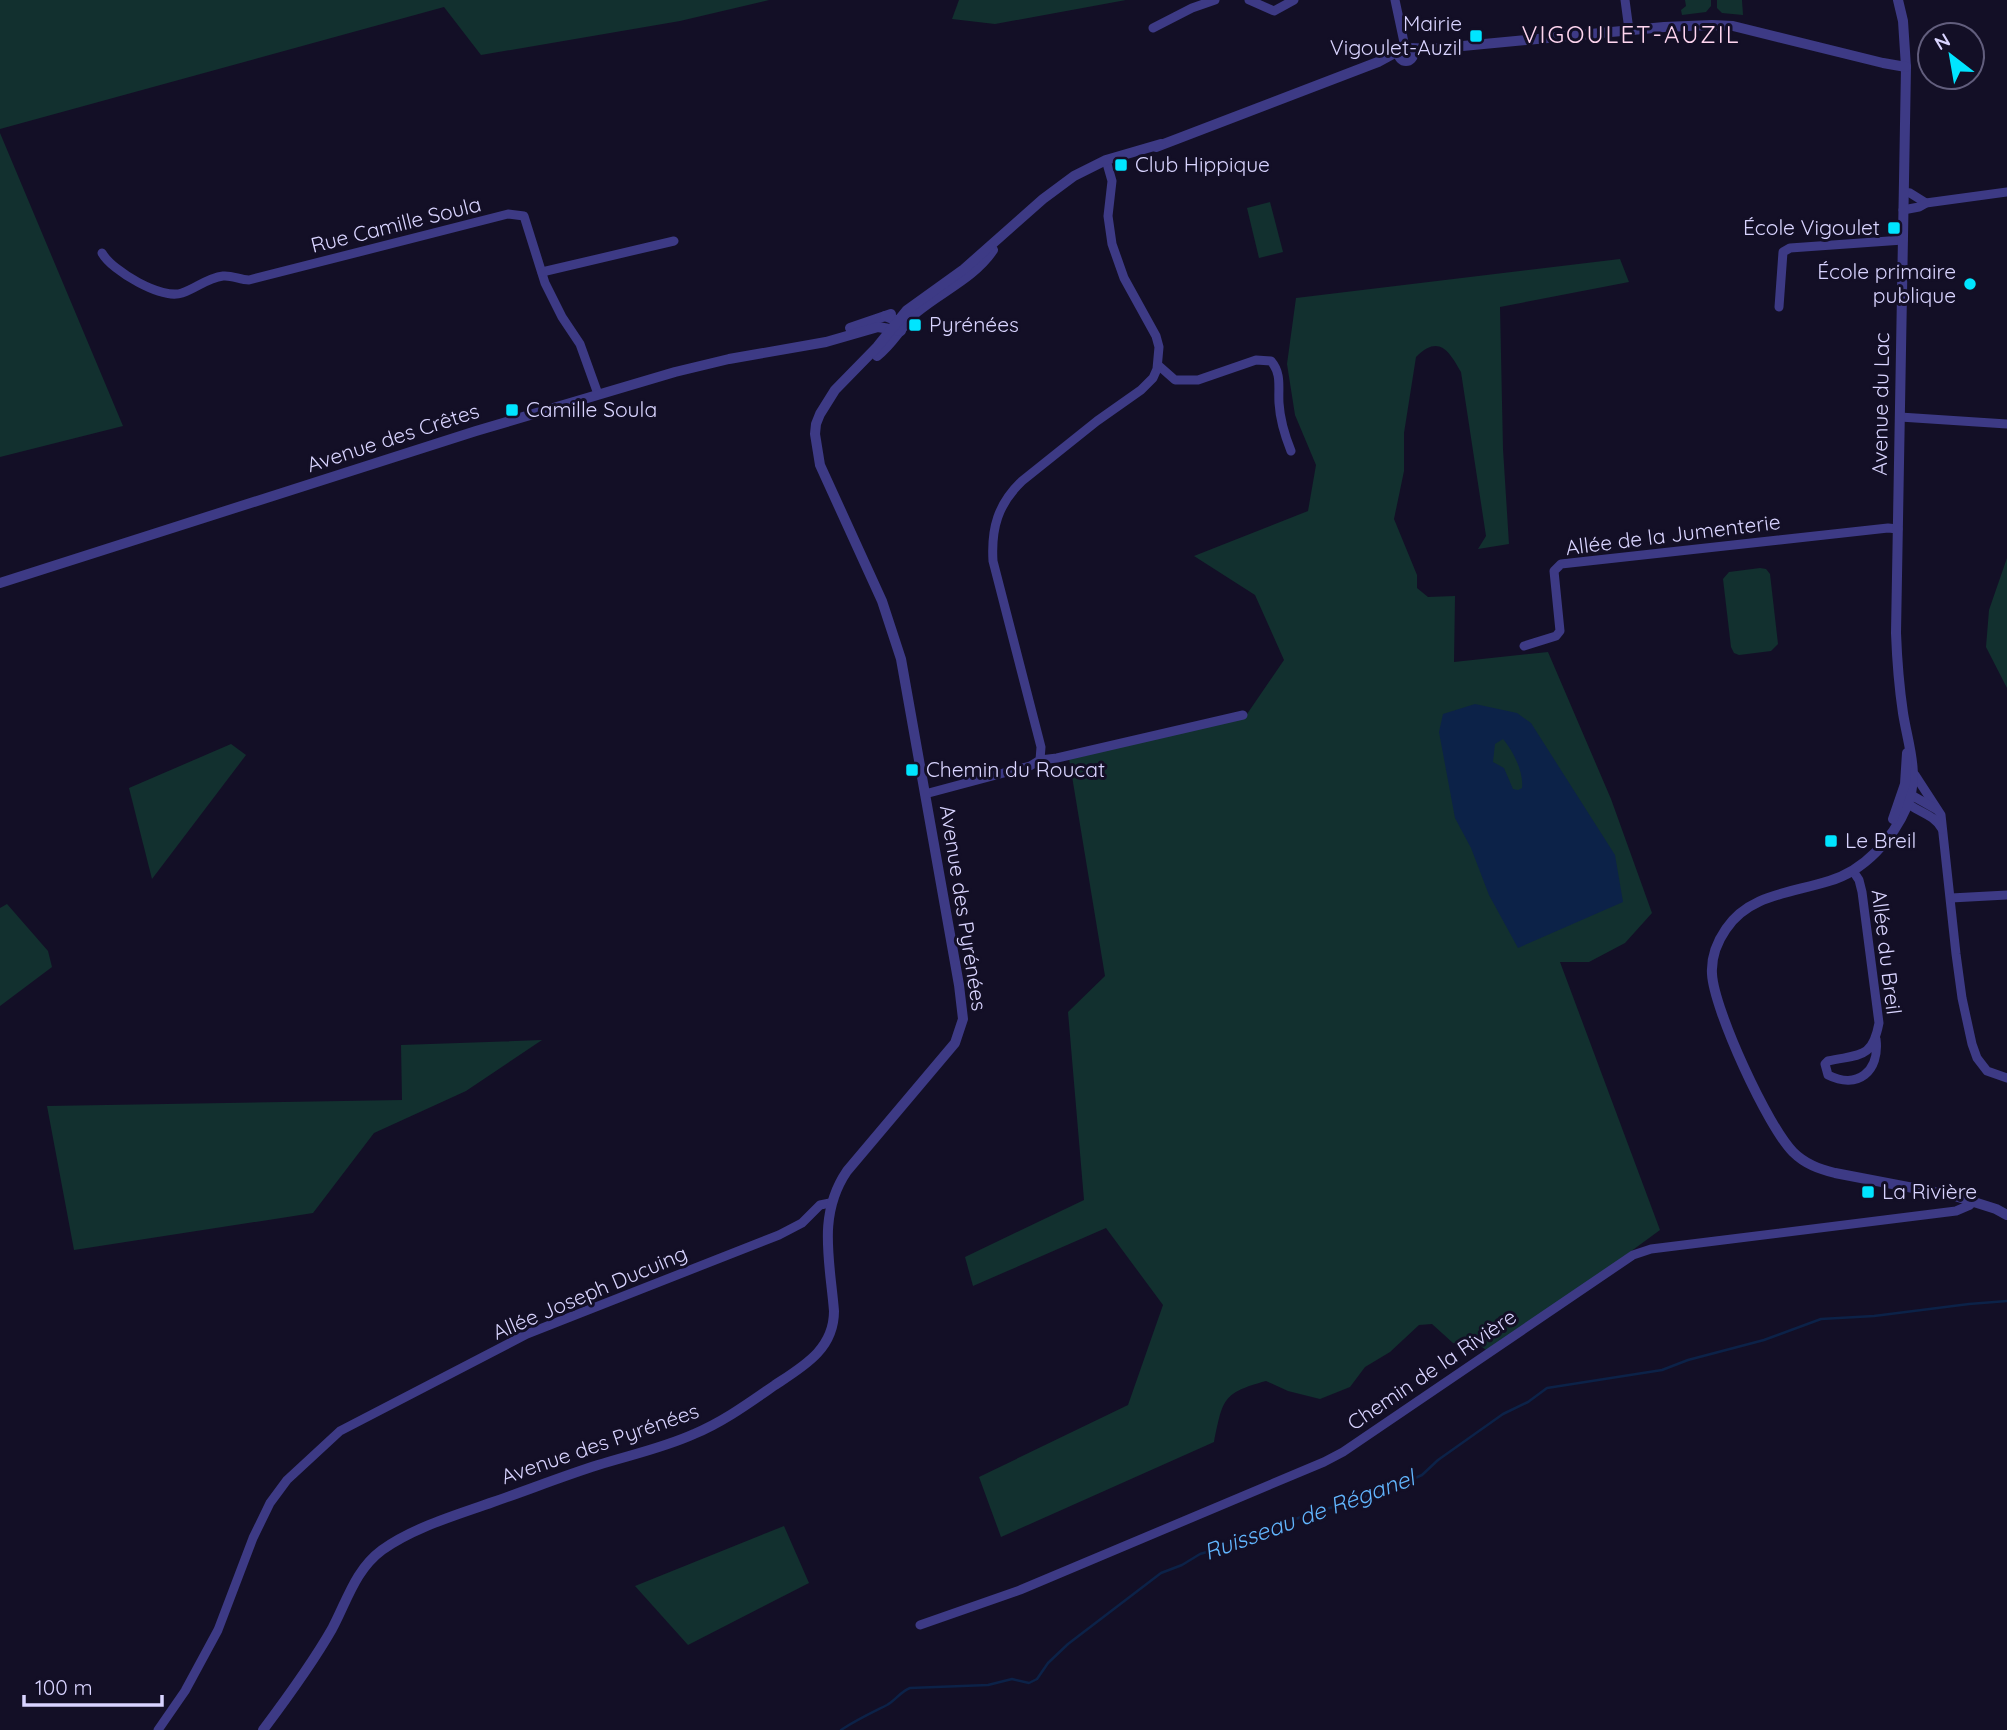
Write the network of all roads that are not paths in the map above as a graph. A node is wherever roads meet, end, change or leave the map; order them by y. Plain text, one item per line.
1 (1215, 0) edge
2 (1249, 0) edge
3 (1294, 0) edge
4 (1395, 0) edge
5 (1625, 0) edge
6 (1898, 0) edge
7 (1153, 28) dead end
8 (1629, 30) junction
9 (1405, 53) junction
10 (1906, 67) junction
11 (1107, 164) junction
12 (1904, 192) junction
13 (2007, 192) edge
14 (1926, 203) junction
15 (1903, 210) junction
16 (1005, 233) junction
17 (1903, 240) junction
18 (674, 241) dead end
19 (103, 253) dead end
20 (542, 272) junction
21 (1780, 307) dead end
22 (907, 310) junction
23 (885, 316) junction
24 (897, 328) junction
25 (865, 331) junction
26 (801, 346) junction
27 (877, 348) junction
28 (1158, 365) junction
29 (846, 378) junction
30 (598, 394) junction
31 (1900, 418) junction
32 (2007, 424) edge
33 (1291, 451) dead end
34 (1898, 529) junction
35 (0, 583) edge
36 (1524, 646) dead end
37 (1243, 715) dead end
38 (1908, 741) junction
39 (1040, 760) junction
40 (1915, 775) junction
41 (925, 794) junction
42 (1906, 800) junction
43 (1937, 809) junction
44 (1943, 831) junction
45 (1853, 871) junction
46 (2007, 895) edge
47 (1951, 898) junction
48 (1876, 1039) junction
49 (2007, 1078) edge
50 (1973, 1200) junction
51 (830, 1203) junction
52 (2007, 1215) edge
53 (920, 1625) dead end
54 (158, 1730) edge
55 (263, 1730) edge

1 - 7 street
2 - 3 street
4 - 9 street
5 - 8 street
6 - 10 street, Avenue du Lac
8 - 9 street
8 - 10 street
9 - 11 street, Avenue des Pyrénées
10 - 12 street, Avenue du Lac
11 - 16 street, Avenue des Pyrénées
11 - 28 street
12 - 14 street
12 - 15 street, Avenue du Lac
13 - 14 street
14 - 15 street
15 - 17 street, Avenue du Lac
16 - 22 street, Avenue des Pyrénées
16 - 24 street, Avenue des Pyrénées
17 - 21 street
17 - 31 street, Avenue du Lac
18 - 20 street
19 - 20 street, Rue Camille Soula
20 - 30 street, Rue Camille Soula
22 - 23 street, Avenue des Crêtes
22 - 24 street, Avenue des Pyrénées
23 - 24 street
23 - 26 street, Avenue des Crêtes
24 - 25 street, Avenue des Crêtes
24 - 27 street, Avenue des Pyrénées
24 - 29 street, Avenue des Pyrénées
25 - 26 street, Avenue des Crêtes
25 - 27 street
26 - 30 street, Avenue des Crêtes
27 - 29 street, Avenue des Pyrénées
28 - 33 street
28 - 39 street
29 - 41 street, Avenue des Pyrénées
30 - 35 street, Avenue des Crêtes
31 - 32 street
31 - 34 street, Avenue du Lac
34 - 36 street, Allée de la Jumenterie
34 - 38 street, Avenue du Lac
37 - 39 street
38 - 40 street, Avenue du Lac
38 - 42 street, Avenue du Lac
39 - 41 street
40 - 42 street, Avenue du Lac
40 - 43 street
41 - 51 street, Avenue des Pyrénées
42 - 43 street
42 - 44 street
42 - 45 street, Avenue du Lac
43 - 44 street
44 - 47 street
45 - 48 street, Allée du Breil
45 - 50 street, Avenue du Lac
46 - 47 street
47 - 49 street
48 - 48 street, Allée du Breil
50 - 52 street, Avenue du Lac
50 - 53 street, Chemin de la Rivière
51 - 54 street, Allée Joseph Ducuing
51 - 55 street, Avenue des Pyrénées

